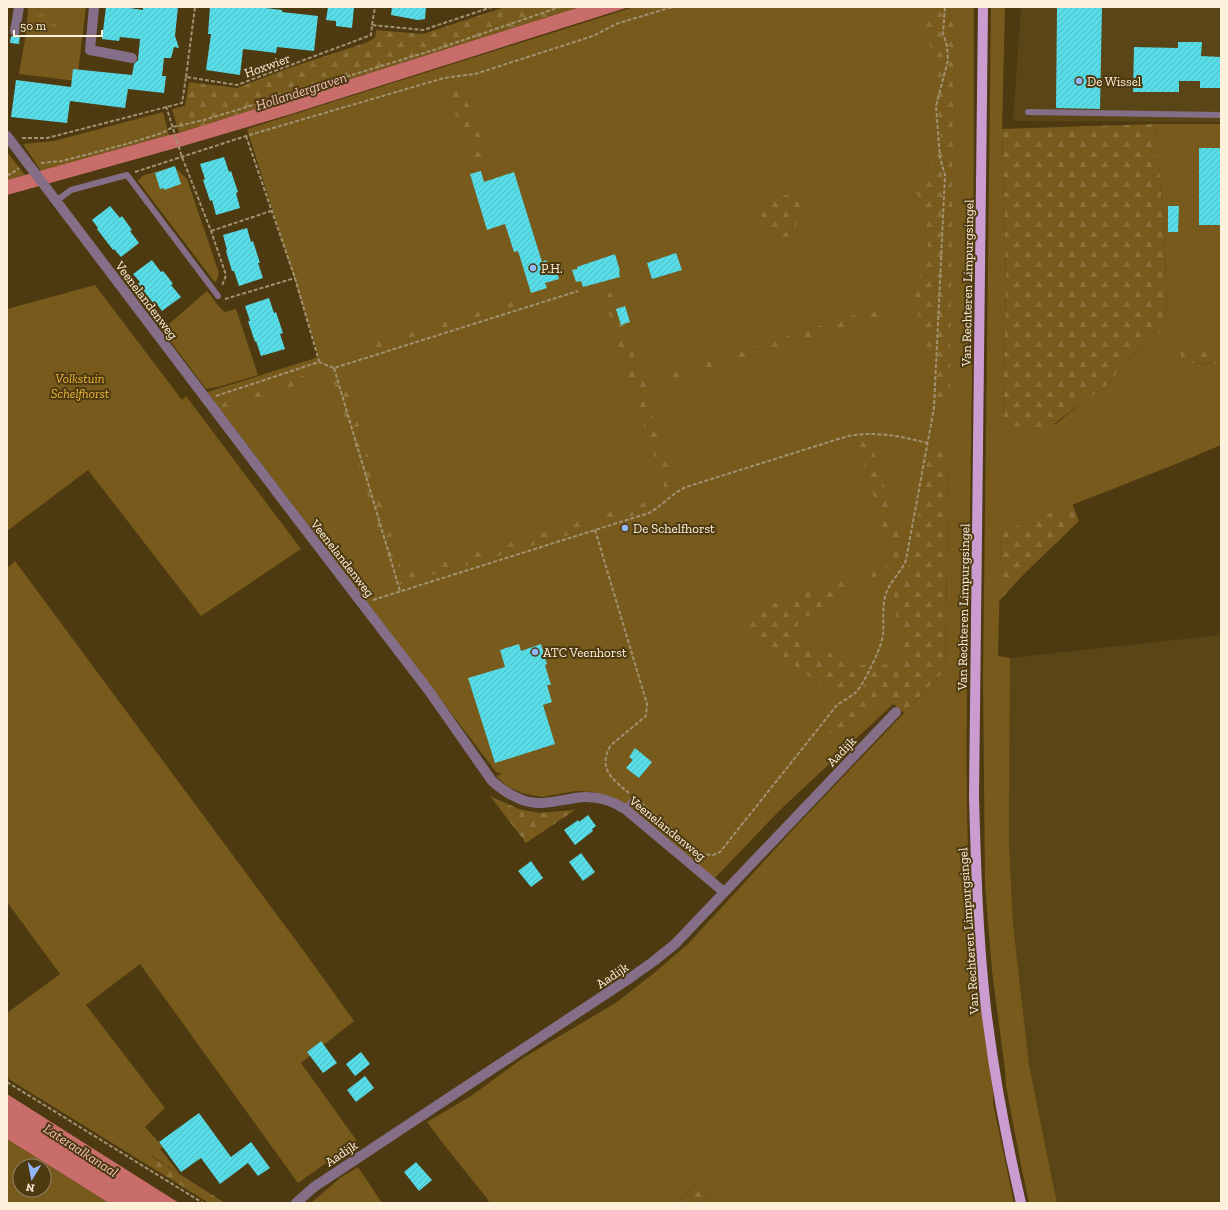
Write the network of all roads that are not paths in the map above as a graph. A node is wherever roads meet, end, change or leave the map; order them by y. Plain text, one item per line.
1 (19, 7) edge
2 (94, 7) edge
3 (983, 7) edge
4 (16, 31) dead end
5 (132, 58) dead end
6 (1028, 112) dead end
7 (1221, 115) edge
8 (8, 137) edge
9 (56, 201) junction
10 (218, 296) road end
11 (896, 712) dead end
12 (635, 798) road end
13 (625, 809) junction
14 (724, 892) junction
15 (296, 1203) edge
16 (1021, 1203) edge

1 - 4 street
2 - 5 street
3 - 16 main road, Van Rechteren Limpurgsingel
6 - 7 lane
8 - 9 street, Veenelandenweg
9 - 10 lane
9 - 13 street, Veenelandenweg
11 - 14 street, Aadijk
12 - 13 lane
13 - 14 street, Veenelandenweg
14 - 15 street, Aadijk

